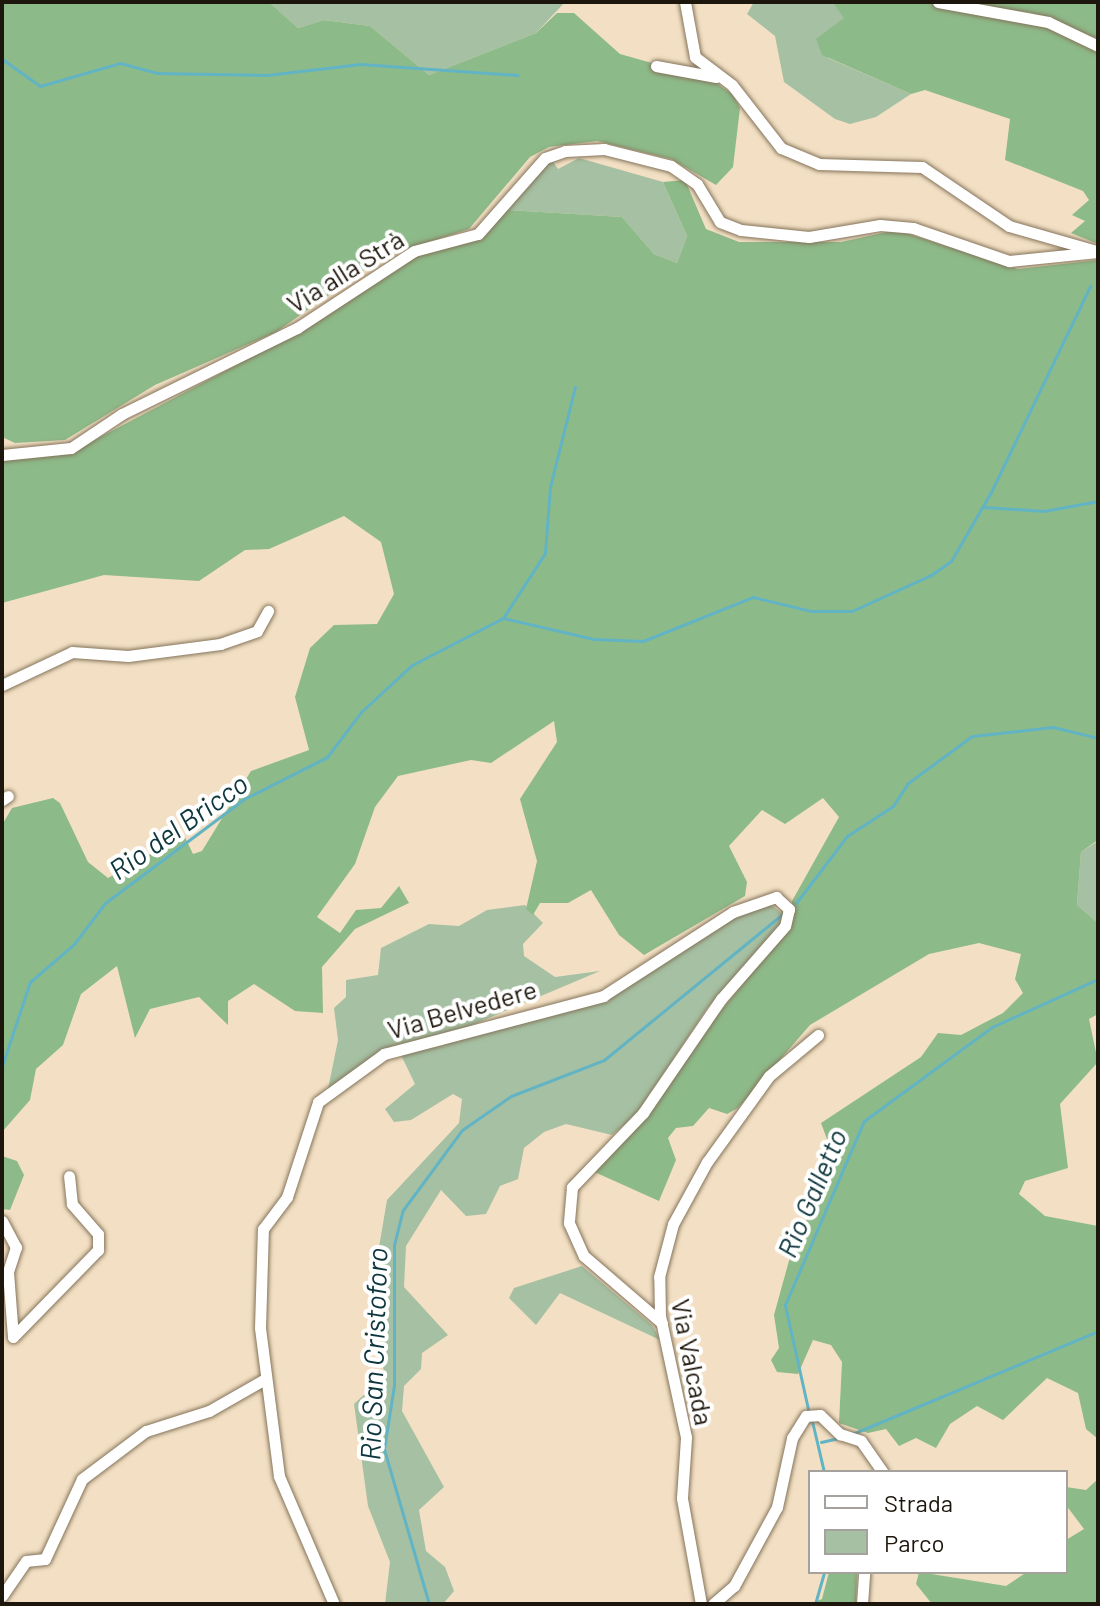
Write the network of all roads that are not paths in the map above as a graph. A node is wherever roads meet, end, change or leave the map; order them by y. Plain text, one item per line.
1 (685, 2) edge
2 (938, 2) edge
3 (1098, 46) edge
4 (656, 66) dead end
5 (720, 78) junction
6 (1097, 252) edge
7 (2, 455) edge
8 (268, 611) dead end
9 (2, 685) edge
10 (818, 1035) dead end
11 (69, 1176) dead end
12 (2, 1221) edge
13 (662, 1323) junction
14 (265, 1379) junction
15 (882, 1470) edge
16 (864, 1574) edge
17 (2, 1596) edge
18 (334, 1604) edge
19 (701, 1604) edge
20 (713, 1604) edge
21 (862, 1604) edge

1 - 5 street
2 - 3 street
4 - 5 street
5 - 6 street
6 - 7 street, Via alla Strà
8 - 9 street
10 - 13 street, Via Valcada
11 - 12 street
13 - 14 street, Via Belvedere
13 - 19 street, Via Valcada
14 - 17 street
14 - 18 street, Via Belvedere
15 - 20 street
16 - 21 street

